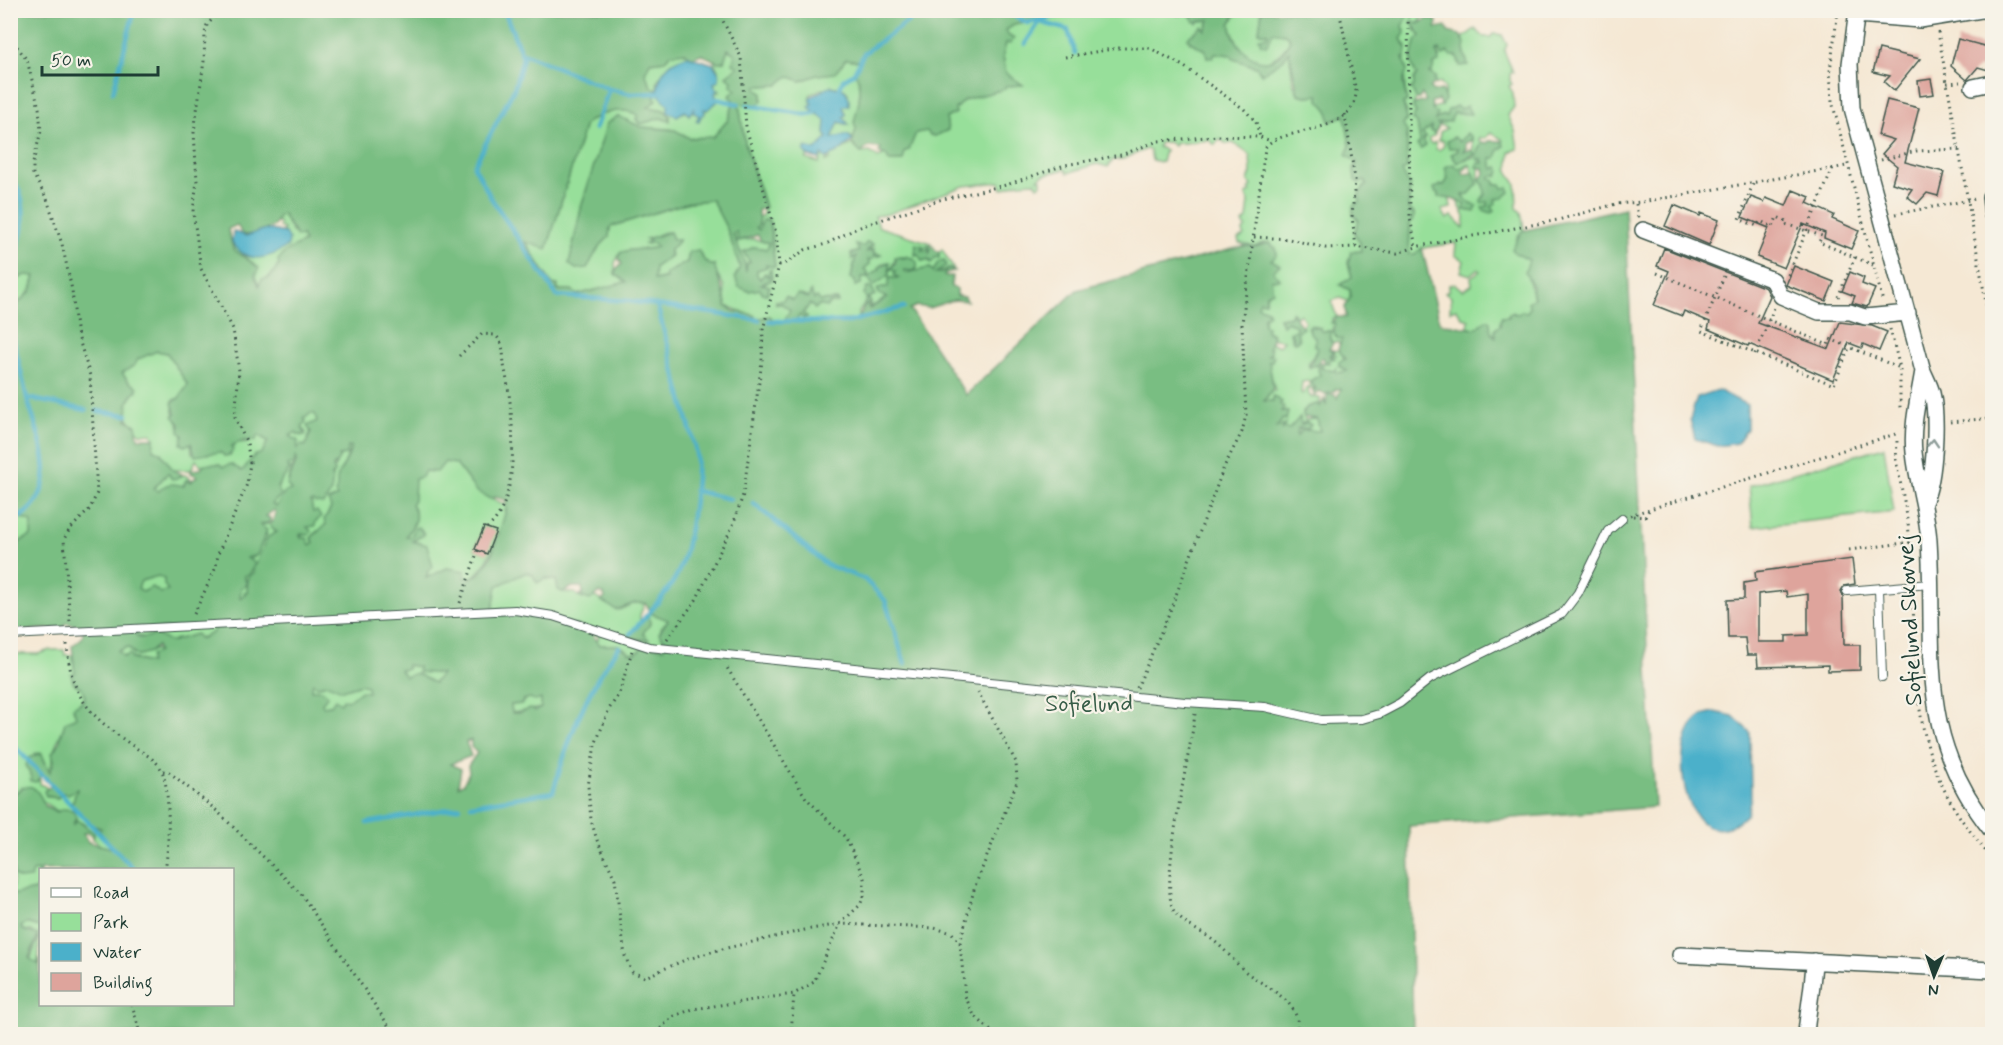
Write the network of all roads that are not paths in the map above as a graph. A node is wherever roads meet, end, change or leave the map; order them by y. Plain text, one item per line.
1 (1981, 10) edge
2 (1857, 13) edge
3 (1992, 83) edge
4 (1973, 87) dead end
5 (1991, 196) edge
6 (1992, 215) edge
7 (1643, 230) dead end
8 (1908, 313) junction
9 (1923, 371) junction
10 (1925, 500) junction
11 (1622, 519) road end
12 (1930, 584) junction
13 (1878, 589) junction
14 (1847, 591) dead end
15 (10, 635) edge
16 (1882, 677) dead end
17 (1992, 831) edge
18 (1680, 955) dead end
19 (1814, 961) junction
20 (1992, 970) edge
21 (1806, 1035) edge

1 - 2 street
2 - 8 street, Sofielund Skovvej
3 - 4 street
5 - 6 street
7 - 8 street
8 - 9 street, Sofielund Skovvej
9 - 10 street, Sofielund Skovvej
10 -> 9 street, Sofielund Skovvej
10 - 12 street, Sofielund Skovvej
11 - 15 lane
12 - 13 lane
12 - 17 street, Sofielund Skovvej
13 - 14 lane
13 - 16 lane
18 - 19 street
19 - 20 street
19 - 21 street

